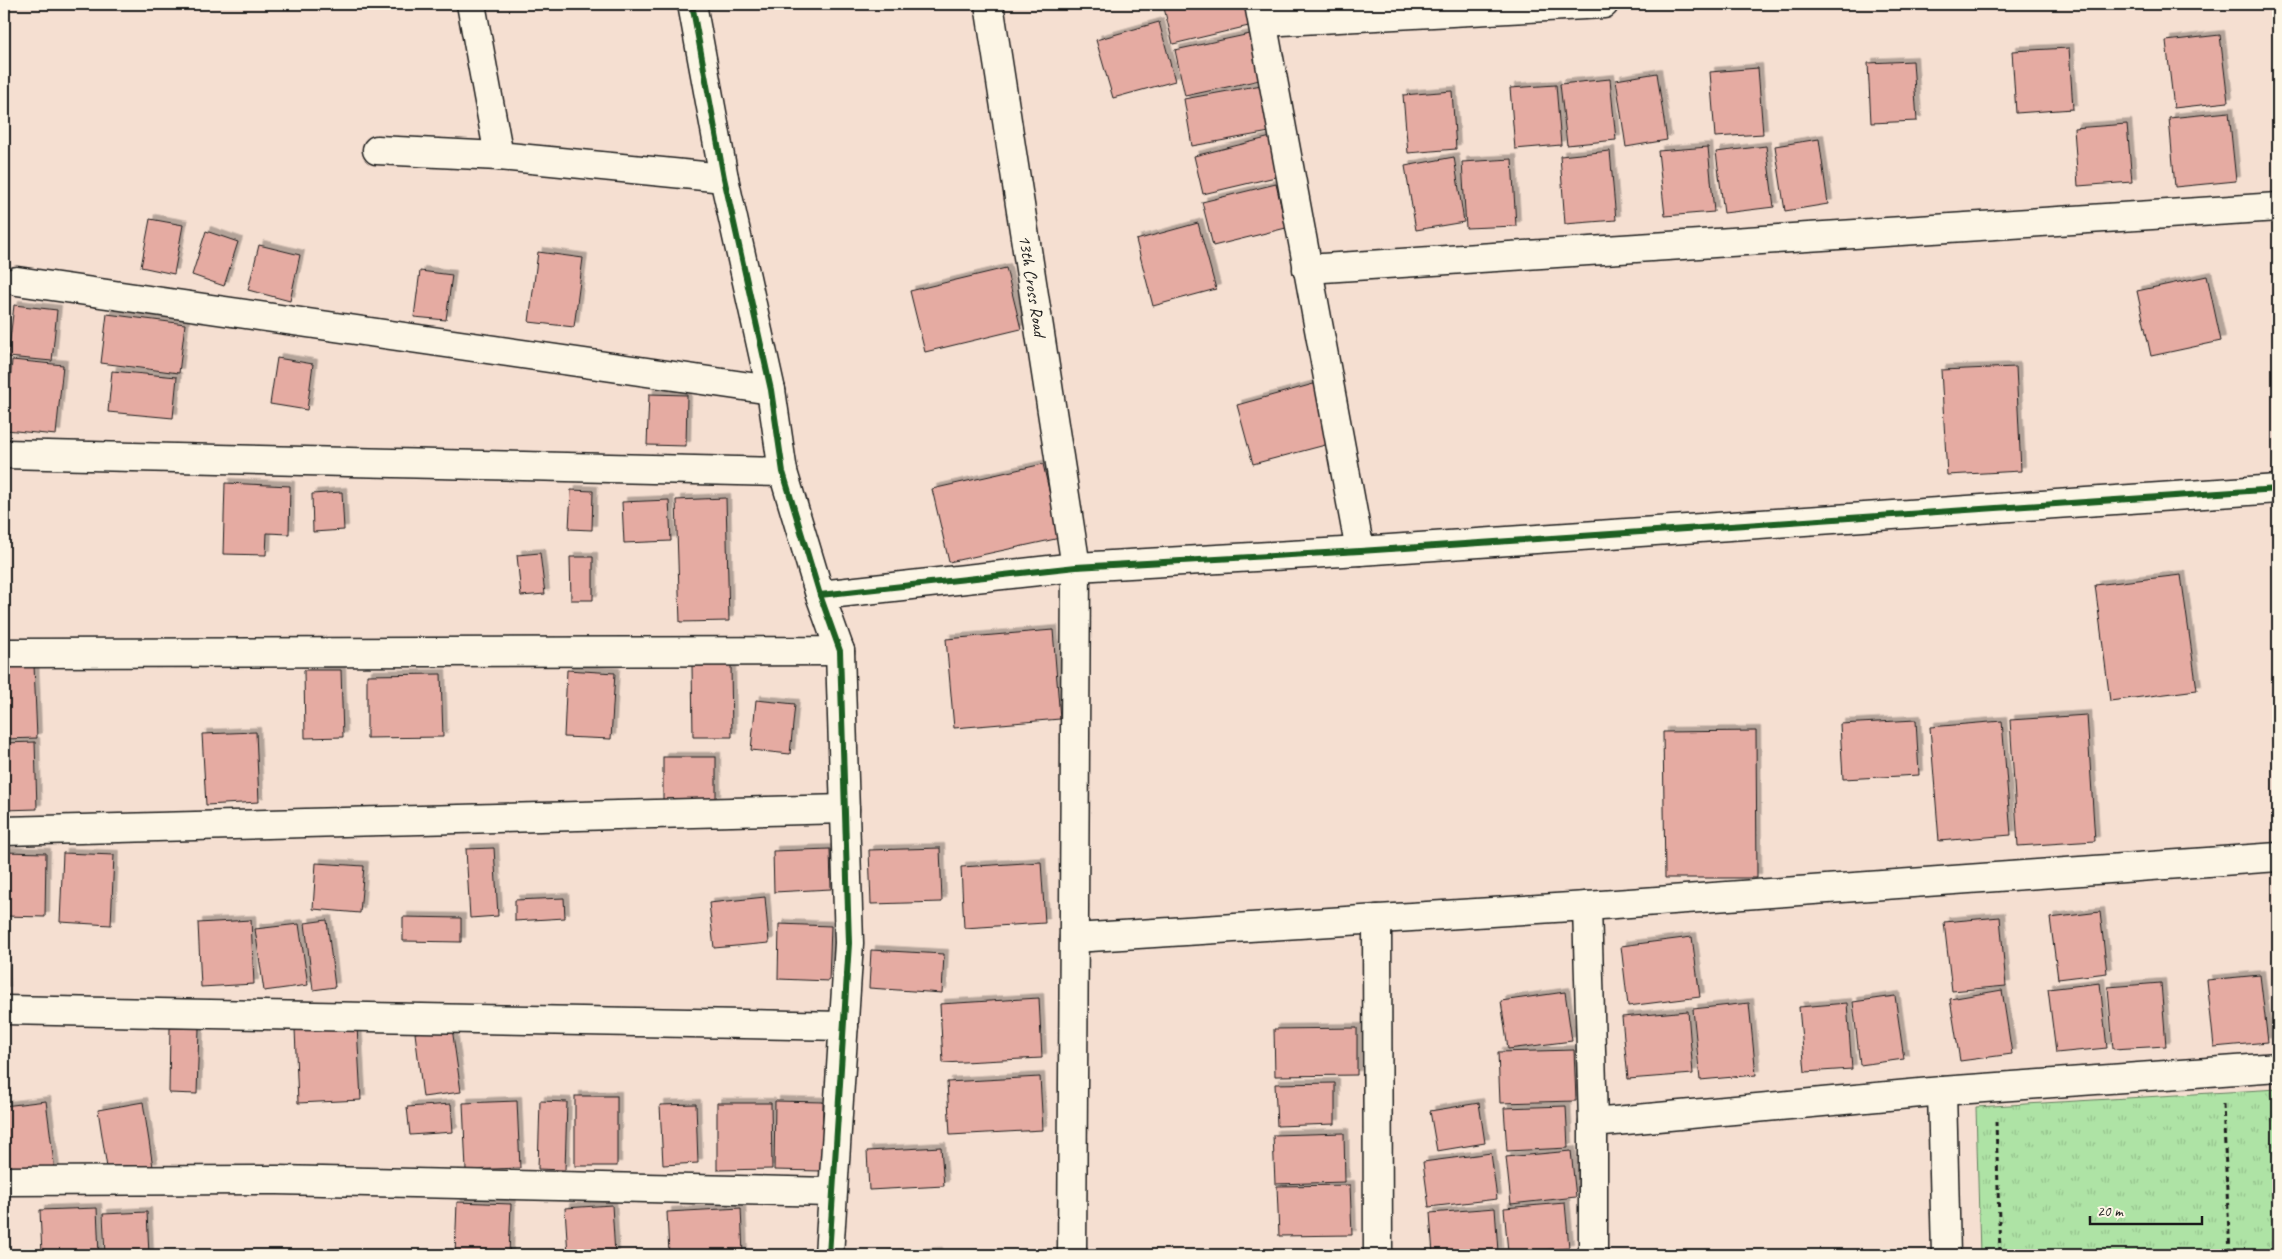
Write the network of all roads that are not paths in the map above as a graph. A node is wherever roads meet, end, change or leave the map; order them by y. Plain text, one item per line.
1 (470, 4) edge
2 (692, 4) edge
3 (989, 4) edge
4 (1604, 4) edge
5 (1261, 13) edge
6 (377, 150) dead end
7 (499, 156) junction
8 (724, 178) junction
9 (2278, 207) edge
10 (1307, 269) junction
11 (18, 281) dead end
12 (771, 390) junction
13 (4, 454) edge
14 (783, 472) junction
15 (2278, 489) edge
16 (1360, 551) junction
17 (1076, 567) junction
18 (820, 595) junction
19 (840, 651) junction
20 (4, 653) edge
21 (845, 809) junction
22 (4, 831) edge
23 (2278, 857) edge
24 (1587, 906) junction
25 (1377, 919) junction
26 (1074, 938) junction
27 (4, 1010) edge
28 (844, 1026) junction
29 (2278, 1067) edge
30 (1942, 1092) junction
31 (1593, 1123) junction
32 (4, 1182) edge
33 (832, 1192) junction
34 (829, 1255) edge
35 (1072, 1255) edge
36 (1378, 1255) edge
37 (1593, 1255) edge
38 (1946, 1255) edge

1 - 7 street
2 - 8 street
3 - 17 street, 13th Cross Road
4 - 5 street
5 - 10 street
6 - 7 street
7 - 8 street
8 - 12 street
9 - 10 street
10 - 16 street
11 - 12 street
12 - 14 street
13 - 14 street
14 - 18 street
15 - 16 street
16 - 17 street
17 - 18 street
17 - 26 street, 13th Cross Road
18 - 19 street
19 - 20 street
19 - 21 street
21 - 22 street
21 - 28 street
23 - 24 street
24 - 25 street
24 - 31 street
25 - 26 street
25 - 36 street
26 - 35 street, 13th Cross Road
27 - 28 street
28 - 33 street
29 - 30 street
30 - 31 street
30 - 38 street
31 - 37 street
32 - 33 street
33 - 34 street

